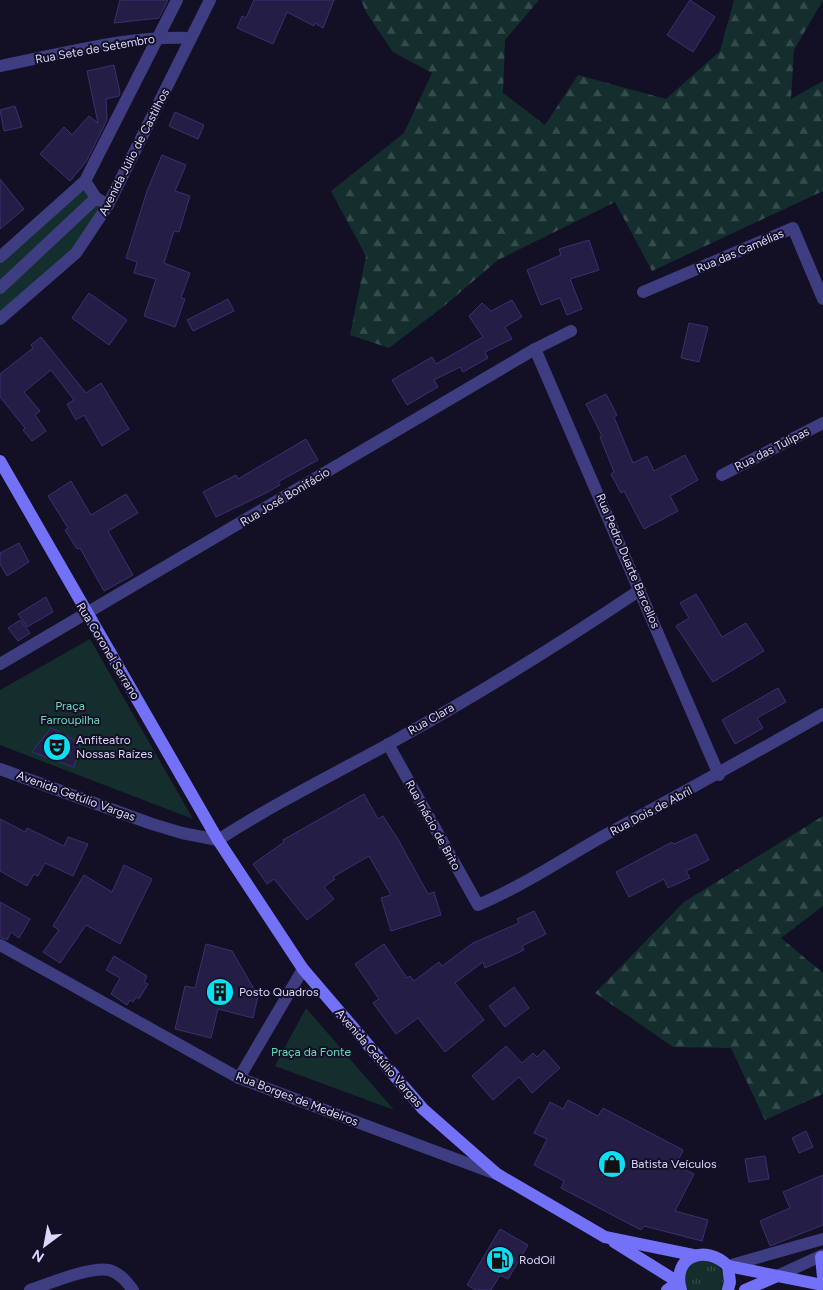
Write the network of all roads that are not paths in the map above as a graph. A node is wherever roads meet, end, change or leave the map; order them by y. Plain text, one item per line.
1 (177, 0) edge
2 (210, 0) edge
3 (160, 37) junction
4 (191, 38) junction
5 (0, 66) edge
6 (85, 181) junction
7 (96, 198) junction
8 (108, 205) junction
9 (0, 257) edge
10 (0, 288) edge
11 (822, 291) edge
12 (643, 292) dead end
13 (0, 319) edge
14 (571, 331) dead end
15 (535, 349) junction
16 (823, 424) edge
17 (0, 461) edge
18 (722, 475) dead end
19 (640, 590) junction
20 (87, 615) junction
21 (0, 664) edge
22 (823, 714) edge
23 (388, 744) junction
24 (0, 769) edge
25 (719, 775) junction
26 (218, 840) junction
27 (478, 905) joint
28 (0, 946) edge
29 (303, 970) junction
30 (239, 1078) junction
31 (497, 1174) junction
32 (605, 1236) junction
33 (823, 1239) edge
34 (693, 1256) junction
35 (822, 1256) edge
36 (728, 1266) junction
37 (775, 1277) junction
38 (823, 1277) edge
39 (823, 1285) edge
40 (680, 1286) edge
41 (30, 1290) edge
42 (133, 1290) edge
43 (667, 1290) edge
44 (728, 1290) edge
45 (745, 1290) edge

1 - 3 street
2 - 4 street, Avenida Júlio de Castilhos
3 - 4 street, Rua Sete de Setembro
3 - 5 street, Rua Sete de Setembro
3 - 6 street
4 - 8 street, Avenida Júlio de Castilhos
6 - 7 street
6 - 9 street
7 - 8 street
7 - 10 street
8 - 13 street, Avenida Júlio de Castilhos
11 - 12 street, Rua das Camélias
14 - 15 street, Rua José Bonifácio
15 - 19 street, Rua Pedro Duarte Barcellos
15 - 20 street, Rua José Bonifácio
16 - 18 street, Rua das Tulipas
17 - 20 main road, Rua Coronel Serrano
19 - 23 street, Rua Clara
19 - 25 street, Rua Pedro Duarte Barcellos
20 - 21 street, Rua José Bonifácio
20 - 26 main road, Rua Coronel Serrano
22 - 25 street, Rua Dois de Abril
23 - 26 street, Rua Clara
23 - 27 street, Rua Inácio de Brito
24 - 26 street, Avenida Getúlio Vargas
25 - 27 street, Rua Dois de Abril
26 - 29 main road, Avenida Getúlio Vargas
28 - 30 street, Rua Borges de Medeiros
29 - 30 street
29 - 31 main road, Avenida Getúlio Vargas
30 - 31 street, Rua Borges de Medeiros
31 - 32 main road, Avenida Getúlio Vargas
32 - 34 main road, Avenida Getúlio Vargas
32 - 40 main road
33 - 36 street
34 - 36 main road, Avenida Getúlio Vargas
34 - 40 main road
35 - 37 street
35 - 38 main road
36 - 37 main road
36 - 44 main road
37 - 39 main road
37 - 45 main road
40 - 43 main road
41 - 42 street

